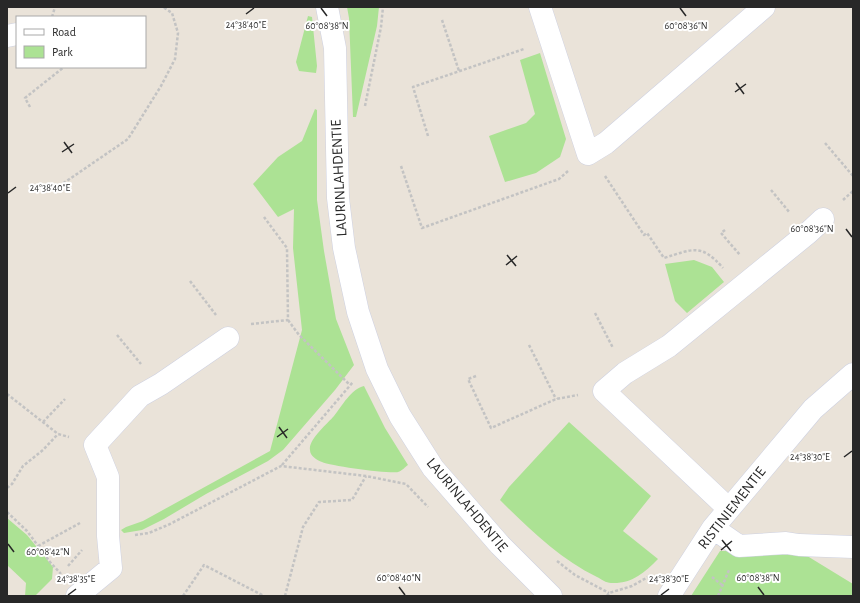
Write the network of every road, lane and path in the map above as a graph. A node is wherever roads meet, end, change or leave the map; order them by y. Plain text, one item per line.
1 (163, 7) edge
2 (327, 7) edge
3 (383, 7) edge
4 (540, 7) edge
5 (764, 7) edge
6 (442, 20) dead end
7 (551, 39) junction
8 (63, 68) edge
9 (459, 71) junction
10 (30, 107) dead end
11 (364, 111) dead end
12 (428, 136) dead end
13 (825, 143) dead end
14 (588, 154) junction
15 (401, 166) dead end
16 (853, 176) edge
17 (610, 183) dead end
18 (55, 189) dead end
19 (264, 217) dead end
20 (823, 219) dead end
21 (725, 230) dead end
22 (749, 281) junction
23 (190, 282) dead end
24 (207, 303) dead end
25 (595, 314) dead end
26 (288, 320) junction
27 (245, 325) dead end
28 (116, 335) dead end
29 (228, 338) dead end
30 (530, 345) dead end
31 (138, 361) dead end
32 (377, 369) junction
33 (626, 373) junction
34 (853, 374) edge
35 (476, 376) dead end
36 (350, 385) junction
37 (604, 390) junction
38 (7, 394) edge
39 (65, 399) dead end
40 (556, 399) junction
41 (43, 422) junction
42 (58, 434) junction
43 (75, 439) dead end
44 (281, 466) junction
45 (366, 476) junction
46 (7, 488) edge
47 (108, 507) junction
48 (729, 509) junction
49 (7, 512) edge
50 (433, 512) dead end
51 (713, 528) junction
52 (108, 536) junction
53 (38, 546) junction
54 (853, 547) edge
55 (551, 556) dead end
56 (61, 574) junction
57 (651, 575) dead end
58 (58, 580) dead end
59 (722, 585) dead end
60 (608, 594) edge
61 (77, 596) edge
62 (183, 596) edge
63 (264, 596) edge
64 (285, 596) edge
65 (553, 596) edge
66 (669, 596) edge
67 (718, 596) edge

1 - 18 path
2 - 32 street, LAURINLAHDENTIE
3 - 11 path
4 - 7 street
5 - 14 street
6 - 9 path
7 - 9 path
7 - 14 street
8 - 10 path
9 - 12 path
13 - 16 path
14 - 15 path
17 - 22 path
19 - 26 path
20 - 22 street
21 - 22 path
22 - 33 street
23 - 24 path
25 - 33 path
26 - 27 path
26 - 36 path
28 - 31 path
29 - 47 street
30 - 40 path
32 - 36 path
32 - 65 street, LAURINLAHDENTIE
33 - 37 street
34 - 48 street, RISTINIEMENTIE
35 - 40 path
36 - 44 path
37 - 40 path
37 - 48 street
38 - 41 path
39 - 41 path
41 - 42 path
42 - 43 path
42 - 46 path
44 - 45 path
44 - 52 path
45 - 50 path
45 - 64 path
47 - 52 street
47 - 53 path
48 - 51 street, RISTINIEMENTIE
49 - 53 path
51 - 54 street
51 - 66 street, RISTINIEMENTIE
52 - 56 path
52 - 61 street
53 - 56 path
55 - 60 path
56 - 58 path
57 - 60 path
59 - 67 path
62 - 63 path

